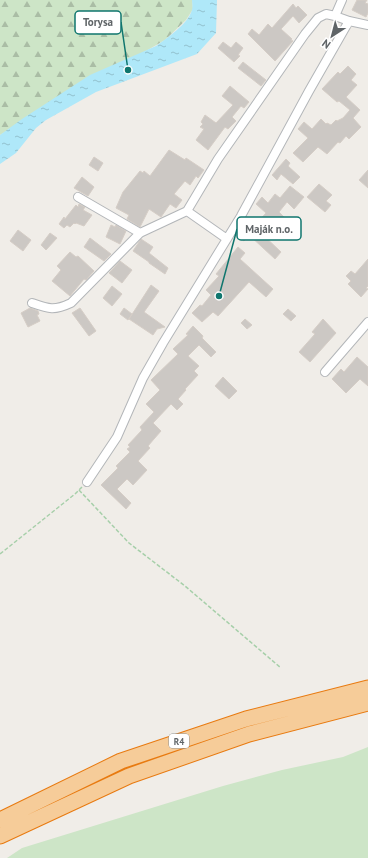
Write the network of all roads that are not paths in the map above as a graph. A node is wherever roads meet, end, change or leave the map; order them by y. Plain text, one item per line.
1 (342, 0) edge
2 (335, 16) junction
3 (349, 21) junction
4 (368, 25) edge
5 (78, 197) dead end
6 (187, 211) junction
7 (140, 233) junction
8 (227, 239) junction
9 (32, 303) dead end
10 (368, 322) edge
11 (324, 372) dead end
12 (86, 482) road end
13 (368, 688) edge
14 (368, 703) edge
15 (0, 820) edge
16 (0, 836) edge

1 - 2 street
2 - 3 street
2 - 6 street
3 - 4 street
3 - 8 street
5 - 7 street
6 - 7 street
6 - 8 street
7 - 9 street
8 - 12 street
10 - 11 street
13 - 15 highway, R4
14 - 16 highway, R4

